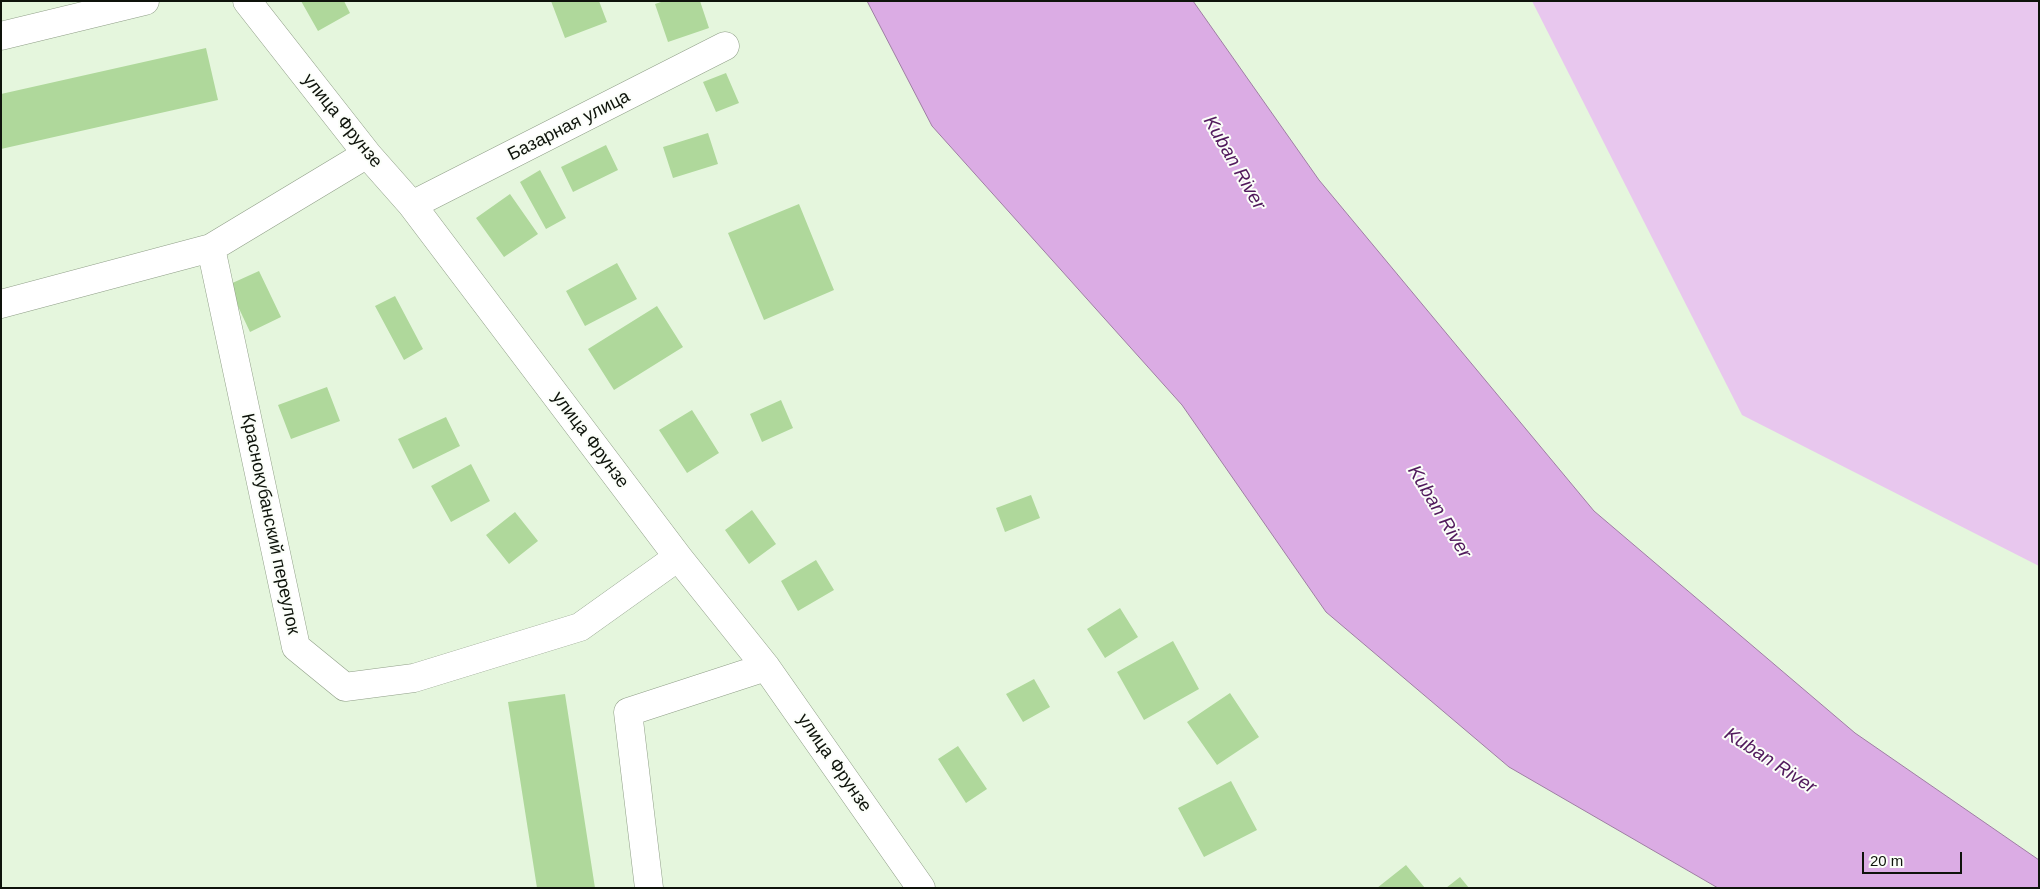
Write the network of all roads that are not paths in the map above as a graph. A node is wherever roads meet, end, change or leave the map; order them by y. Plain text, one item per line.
1 (145, 1) edge
2 (248, 1) edge
3 (1, 36) edge
4 (725, 46) dead end
5 (367, 154) junction
6 (412, 205) junction
7 (211, 248) junction
8 (1, 304) edge
9 (678, 557) junction
10 (766, 667) junction
11 (649, 888) edge
12 (922, 888) edge

1 - 3 street
2 - 5 street, улица Фрунзе
4 - 6 street, Базарная улица
5 - 6 street, улица Фрунзе
5 - 7 street
6 - 9 street, улица Фрунзе
7 - 8 street
7 - 9 street, Краснокубанский переулок
9 - 10 street, улица Фрунзе
10 - 11 street
10 - 12 street, улица Фрунзе

